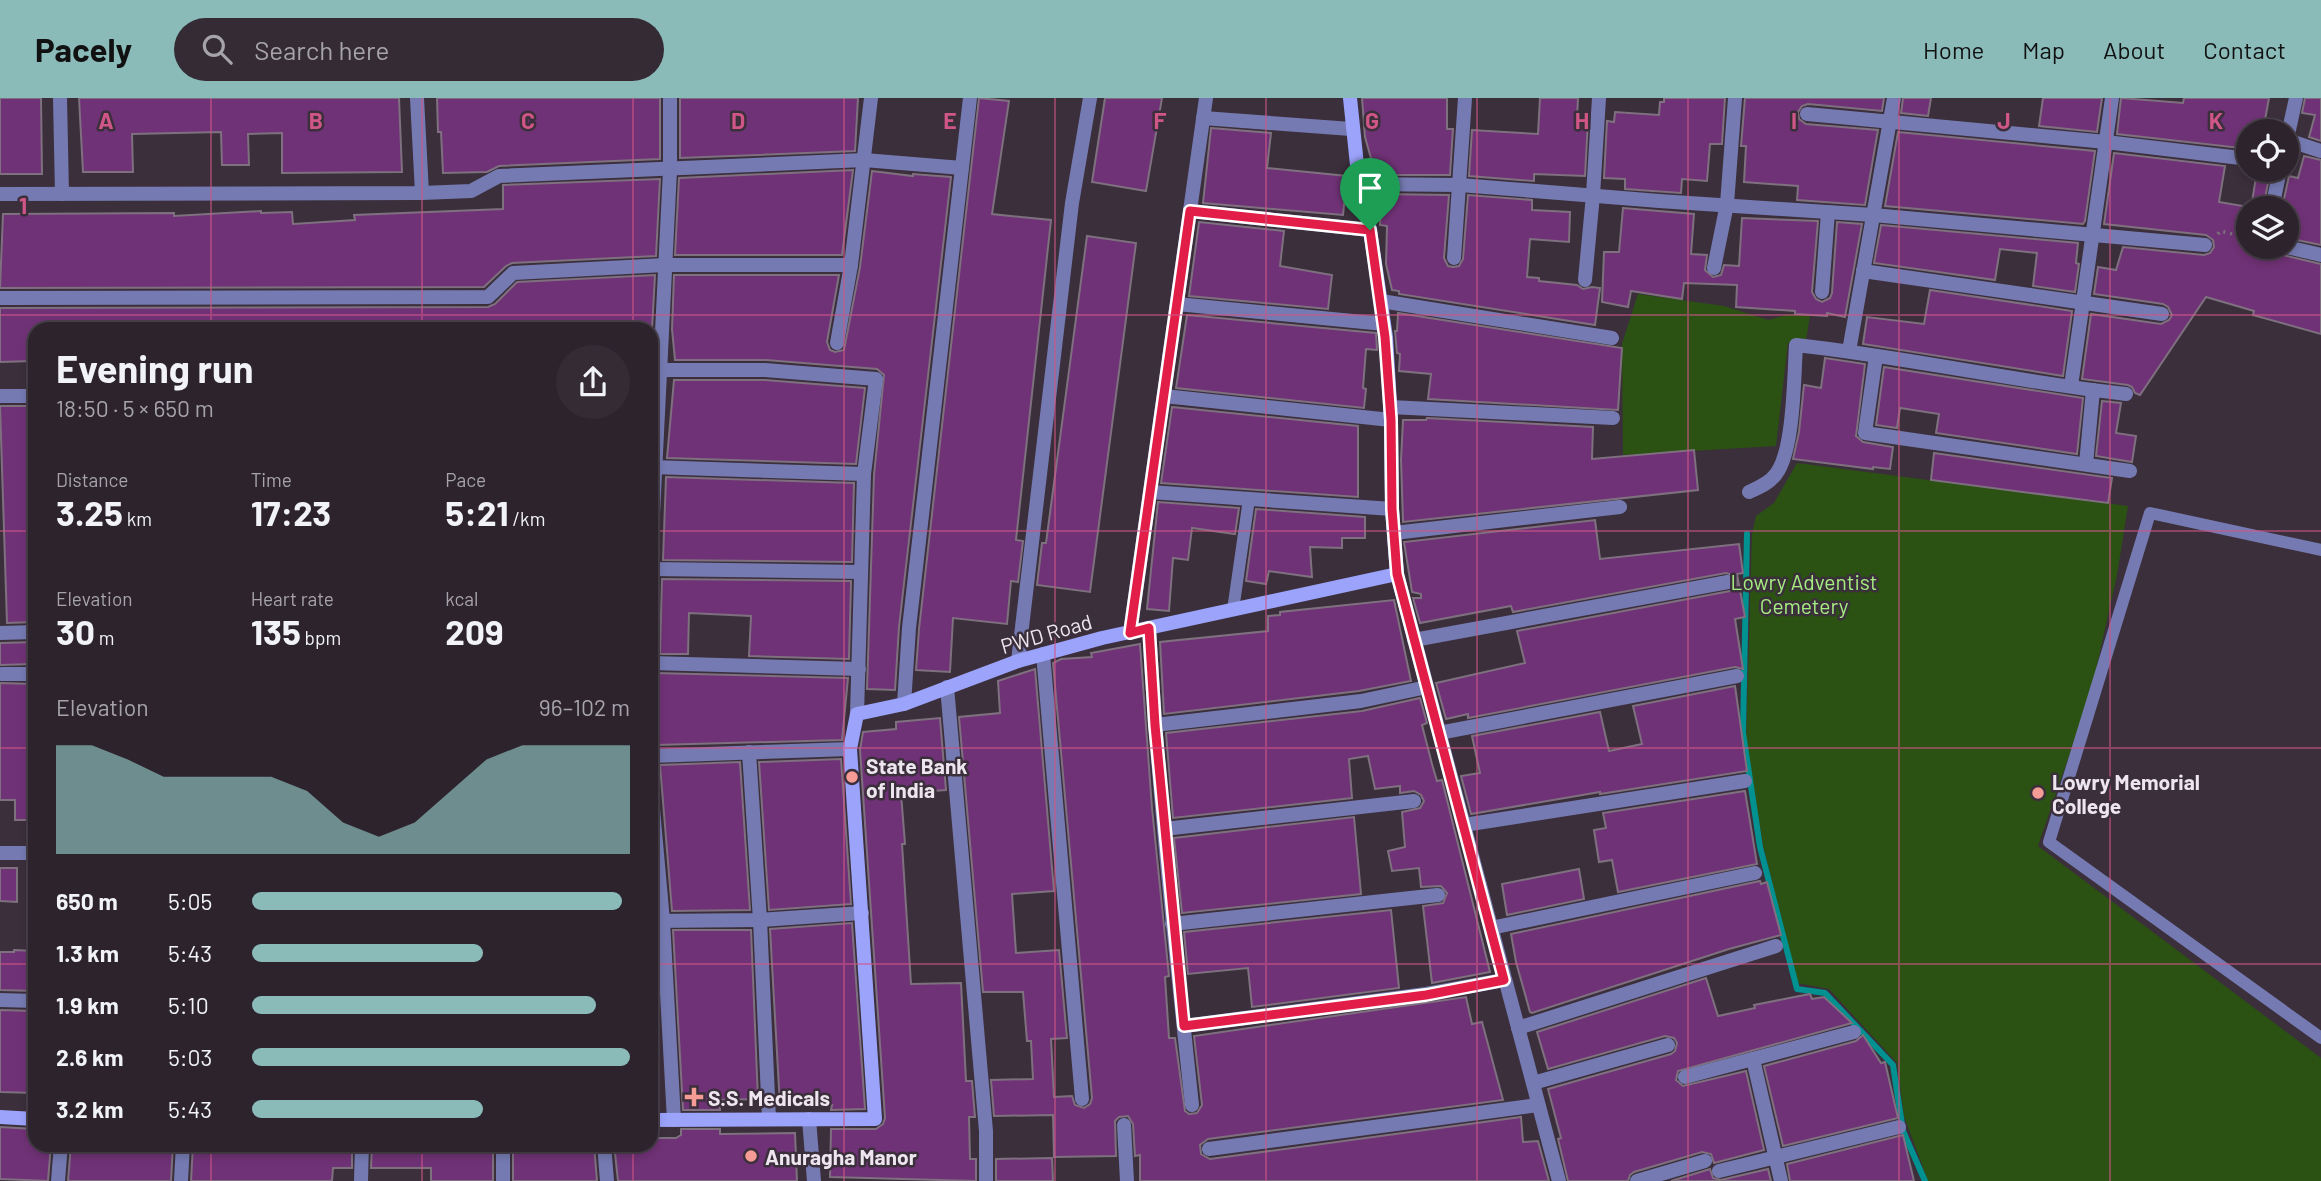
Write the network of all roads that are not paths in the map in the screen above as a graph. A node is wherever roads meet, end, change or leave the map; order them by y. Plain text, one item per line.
1 (60, 98) edge
2 (417, 98) edge
3 (670, 98) edge
4 (870, 98) edge
5 (970, 98) edge
6 (1090, 98) edge
7 (1206, 98) edge
8 (1350, 98) edge
9 (1465, 98) edge
10 (1599, 98) edge
11 (1735, 98) edge
12 (1894, 98) edge
13 (2112, 98) edge
14 (2297, 98) edge
15 (1807, 114) dead end
16 (1203, 118) junction
17 (2292, 119) edge
18 (1890, 122) junction
19 (1351, 129) junction
20 (2106, 142) junction
21 (2299, 143) edge
22 (2321, 151) edge
23 (2236, 157) edge
24 (864, 160) junction
25 (962, 168) junction
26 (670, 170) junction
27 (1359, 184) junction
28 (1460, 185) junction
29 (422, 193) junction
30 (0, 194) edge
31 (62, 194) junction
32 (1594, 195) junction
33 (1727, 204) junction
34 (1190, 211) junction
35 (1828, 212) junction
36 (1873, 215) junction
37 (1370, 230) junction
38 (2093, 234) junction
39 (2205, 245) road end
40 (2299, 250) edge
41 (2321, 255) edge
42 (1454, 258) dead end
43 (665, 265) junction
44 (851, 265) junction
45 (1714, 268) dead end
46 (1863, 271) junction
47 (1585, 280) dead end
48 (1822, 292) dead end
49 (0, 298) edge
50 (1381, 302) junction
51 (2083, 302) junction
52 (1177, 304) junction
53 (2162, 314) dead end
54 (1384, 324) junction
55 (1612, 338) dead end
56 (837, 343) dead end
57 (658, 347) edge
58 (1849, 351) junction
59 (1877, 356) junction
60 (658, 370) edge
61 (2071, 386) junction
62 (2093, 390) junction
63 (2126, 394) dead end
64 (0, 396) edge
65 (28, 396) edge
66 (1164, 396) junction
67 (1391, 413) junction
68 (1614, 418) dead end
69 (2086, 464) junction
70 (658, 467) edge
71 (2130, 471) dead end
72 (864, 474) junction
73 (1150, 492) junction
74 (1749, 492) dead end
75 (1249, 499) junction
76 (1620, 507) dead end
77 (1392, 509) junction
78 (1394, 533) junction
79 (2321, 550) edge
80 (658, 569) edge
81 (861, 572) junction
82 (1397, 574) junction
83 (1728, 582) dead end
84 (1233, 610) junction
85 (1149, 628) junction
86 (28, 632) edge
87 (0, 633) edge
88 (1130, 633) junction
89 (1414, 640) junction
90 (1043, 654) junction
91 (1018, 661) junction
92 (658, 663) edge
93 (859, 669) junction
94 (2, 674) dead end
95 (28, 674) edge
96 (1737, 676) dead end
97 (947, 687) junction
98 (1427, 687) junction
99 (904, 704) junction
100 (857, 714) junction
101 (1155, 725) junction
102 (1439, 733) junction
103 (850, 749) junction
104 (749, 752) junction
105 (658, 756) edge
106 (1745, 781) dead end
107 (1414, 801) dead end
108 (1464, 825) junction
109 (1164, 829) junction
110 (0, 853) edge
111 (28, 853) edge
112 (1755, 873) dead end
113 (1438, 895) dead end
114 (862, 914) junction
115 (760, 920) junction
116 (658, 921) edge
117 (1172, 924) junction
118 (1491, 928) junction
119 (658, 933) edge
120 (1776, 946) dead end
121 (1504, 980) junction
122 (0, 1000) edge
123 (28, 1001) edge
124 (1184, 1026) junction
125 (1518, 1028) junction
126 (1854, 1032) dead end
127 (2321, 1038) edge
128 (1668, 1045) dead end
129 (1753, 1059) junction
130 (1685, 1077) dead end
131 (1533, 1083) junction
132 (1082, 1099) dead end
133 (1192, 1105) dead end
134 (1538, 1105) junction
135 (0, 1117) edge
136 (28, 1119) edge
137 (674, 1119) junction
138 (769, 1119) junction
139 (809, 1119) junction
140 (658, 1120) edge
141 (1124, 1125) dead end
142 (1899, 1127) dead end
143 (1209, 1149) dead end
144 (60, 1152) edge
145 (183, 1152) edge
146 (362, 1152) edge
147 (503, 1152) edge
148 (605, 1152) edge
149 (1777, 1157) junction
150 (1705, 1161) dead end
151 (1719, 1171) dead end
152 (58, 1181) edge
153 (181, 1181) edge
154 (361, 1181) edge
155 (503, 1181) edge
156 (607, 1181) edge
157 (814, 1181) edge
158 (986, 1181) edge
159 (1127, 1181) edge
160 (1559, 1181) edge
161 (1637, 1181) edge
162 (1781, 1181) edge

1 - 31 street
2 - 29 street
3 - 26 street
4 - 24 street
5 - 25 street
6 - 91 street
7 - 16 street
8 - 19 street
9 - 28 street
10 - 32 street
11 - 33 street
12 - 18 street
13 - 20 street
14 - 17 street
15 - 18 street
16 - 19 street
16 - 34 street
18 - 20 street
18 - 36 street
19 - 27 street
20 - 23 street
20 - 38 street
21 - 22 street
24 - 25 street
24 - 26 street
24 - 44 street
25 - 99 street
26 - 29 street
26 - 43 street
27 - 28 street
27 - 37 street
28 - 32 street
28 - 42 street
29 - 31 street
30 - 31 street
32 - 33 street
32 - 47 street
33 - 35 street
33 - 45 street
34 - 37 street
34 - 52 street
35 - 36 street
35 - 48 street
36 - 38 street
36 - 46 street
37 - 50 street
38 - 39 street
38 - 51 street
40 - 41 street
43 - 44 street
43 - 49 street
43 - 57 street
44 - 56 street
46 - 51 street
46 - 58 street
50 - 54 street
50 - 55 street
51 - 53 street
51 - 61 street
52 - 54 street
52 - 66 street
54 - 67 street
58 - 59 street
58 - 74 street
59 - 61 street
59 - 69 street
60 - 72 street
61 - 62 street
62 - 63 street
62 - 69 street
64 - 65 street
66 - 67 street
66 - 73 street
67 - 68 street
67 - 77 street
69 - 71 street
70 - 72 street
72 - 81 street
73 - 75 street
73 - 88 street
75 - 77 street
75 - 84 lane
76 - 78 street
77 - 78 street
78 - 82 street
79 - 127 lane
80 - 81 street
81 - 93 street
82 - 84 street, PWD Road
82 - 89 street
83 - 89 street
84 - 85 street, PWD Road
85 - 88 street, PWD Road
85 - 101 street
86 - 87 street
88 - 90 street, PWD Road
89 - 98 street
90 - 91 street, PWD Road
90 - 132 street
91 - 97 street, PWD Road
92 - 93 street
93 - 100 street
94 - 95 street
96 - 102 street
97 - 99 street, PWD Road
97 - 158 street
98 - 101 street
98 - 102 street
99 - 100 street, PWD Road
100 - 103 street
101 - 109 street
102 - 108 street
103 - 104 street
103 - 114 street
104 - 105 street
104 - 115 street
106 - 108 street
107 - 109 street
108 - 118 street
109 - 117 street
110 - 111 street
112 - 118 street
113 - 117 street
114 - 115 street
114 - 139 street
115 - 116 street
115 - 138 street
117 - 124 street
118 - 121 street
119 - 137 street
120 - 125 street
121 - 124 street
121 - 125 street
122 - 123 street
124 - 133 street
125 - 131 street
126 - 129 street
128 - 131 street
129 - 130 street
129 - 149 street
131 - 134 street
134 - 143 street
134 - 160 street
135 - 136 street
137 - 138 street
137 - 140 street
138 - 139 street
139 - 157 street
141 - 159 street
142 - 149 street
144 - 152 street
145 - 153 street
146 - 154 street
147 - 155 street
148 - 156 street
149 - 151 street
149 - 162 street
150 - 161 street

